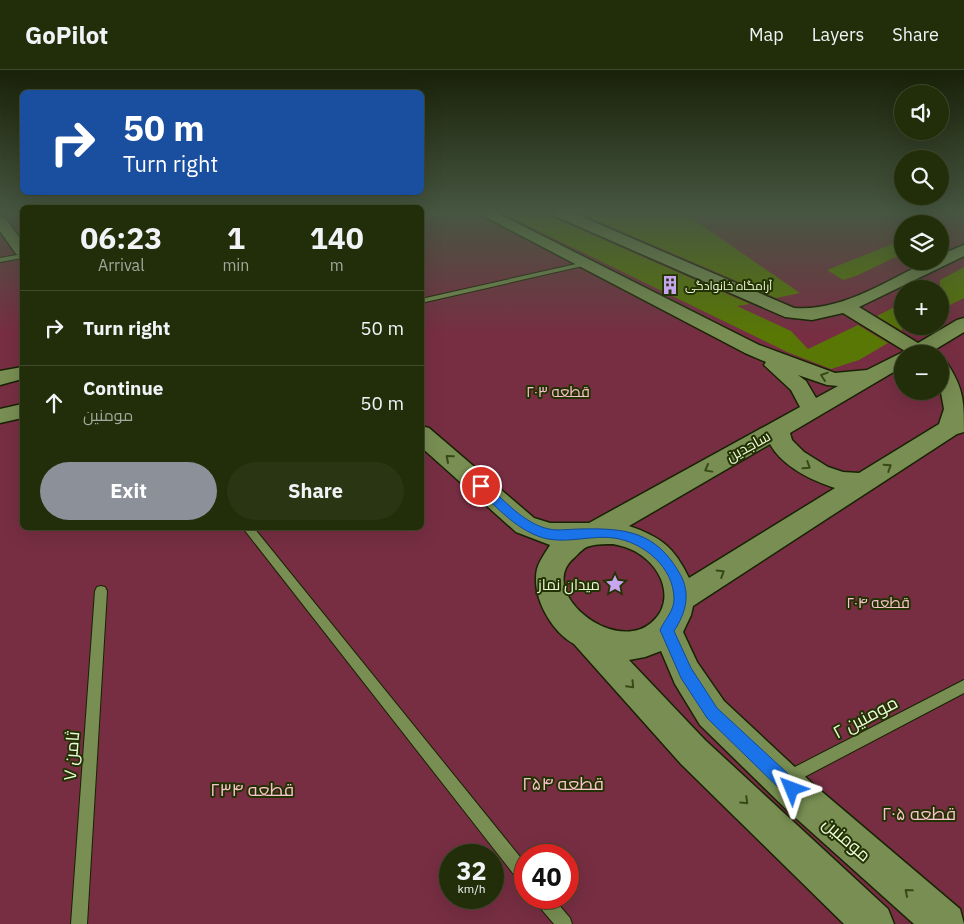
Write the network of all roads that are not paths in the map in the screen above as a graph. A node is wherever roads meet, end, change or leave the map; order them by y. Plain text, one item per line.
1 (563, 253) edge
2 (651, 253) edge
3 (958, 253) edge
4 (20, 256) edge
5 (0, 260) edge
6 (586, 264) junction
7 (424, 300) edge
8 (846, 308) junction
9 (964, 324) edge
10 (902, 345) edge
11 (930, 345) edge
12 (752, 349) junction
13 (894, 364) edge
14 (20, 373) edge
15 (872, 375) junction
16 (0, 378) edge
17 (949, 384) edge
18 (812, 410) junction
19 (20, 411) edge
20 (0, 416) edge
21 (956, 426) edge
22 (778, 430) junction
23 (424, 437) edge
24 (864, 483) junction
25 (250, 530) edge
26 (593, 534) junction
27 (101, 590) dead end
28 (674, 615) junction
29 (586, 636) junction
30 (964, 686) edge
31 (783, 781) junction
32 (514, 861) edge
33 (552, 909) edge
34 (79, 924) edge
35 (564, 924) edge
36 (873, 924) edge
37 (944, 924) edge

1 - 6 street
2 - 8 street
3 - 8 street
4 - 5 lane
6 - 7 lane
6 - 12 street
8 - 10 street
9 - 11 street, ساجدین
15 -> 12 street
12 - 18 street
13 - 15 street, ساجدین
14 - 16 street
15 - 18 street, ساجدین
17 - 21 street
18 - 22 street, ساجدین
19 - 20 street
24 -> 21 street
22 -> 24 street
22 -> 26 street, ساجدین
26 -> 23 street
28 -> 24 street
25 - 32 lane
26 - 28 street
26 - 29 street
27 - 34 lane, ثامن ۷
28 - 29 street
28 - 31 street, مومنین
29 -> 36 street
30 - 31 lane, مومنین ۲
37 -> 31 street, مومنین
33 - 35 lane

